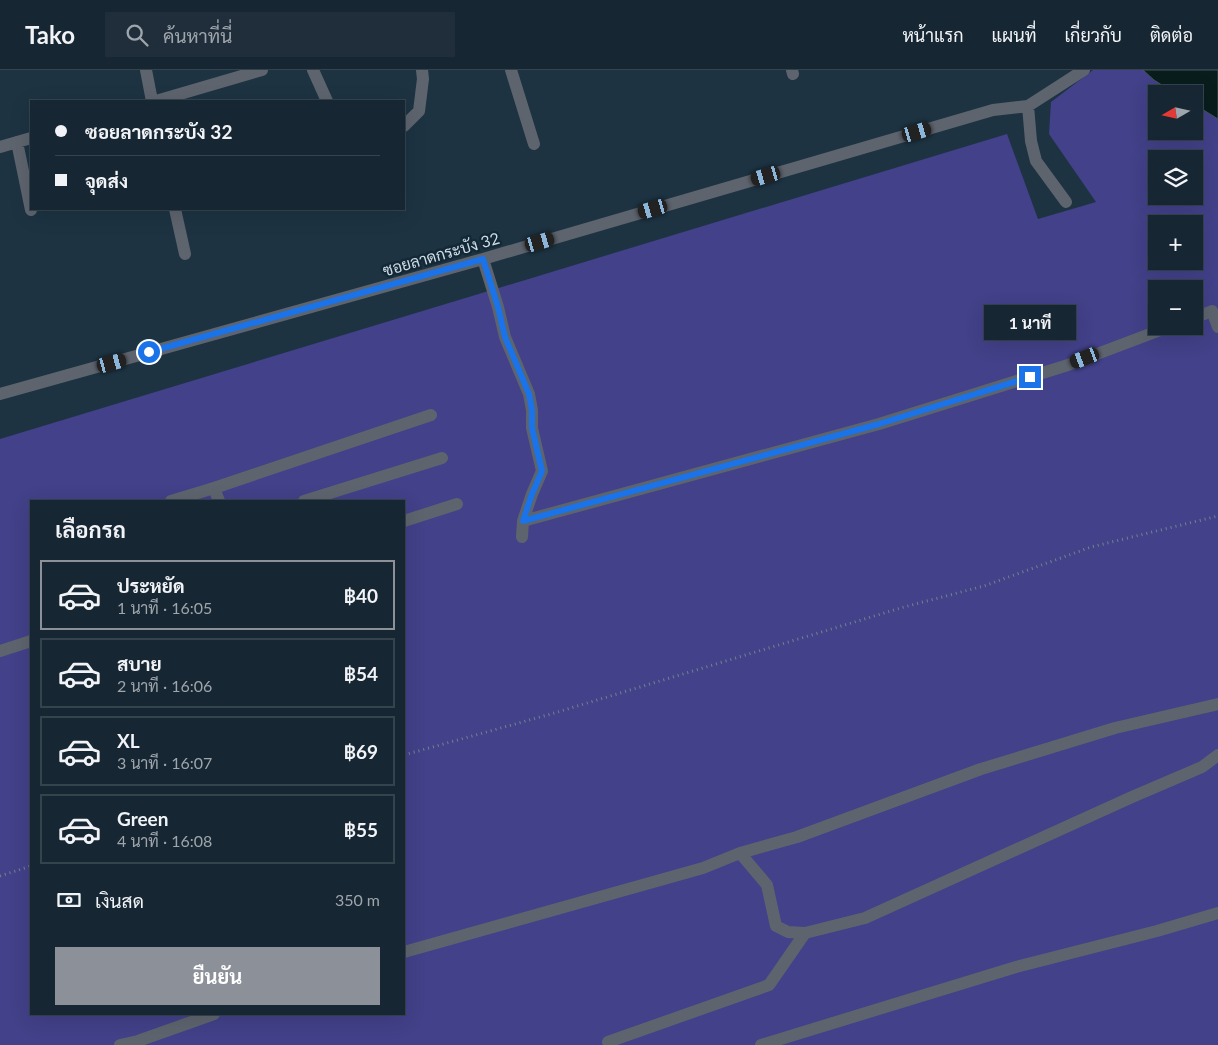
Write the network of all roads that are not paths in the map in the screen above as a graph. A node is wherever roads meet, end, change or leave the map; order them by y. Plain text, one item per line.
1 (146, 70) edge
2 (262, 70) edge
3 (313, 70) edge
4 (422, 70) edge
5 (511, 70) edge
6 (1084, 70) edge
7 (152, 100) edge
8 (159, 100) edge
9 (327, 100) edge
10 (1028, 106) junction
11 (405, 125) edge
12 (30, 138) edge
13 (17, 142) junction
14 (534, 144) dead end
15 (0, 147) edge
16 (1066, 202) dead end
17 (30, 205) edge
18 (176, 210) edge
19 (185, 254) dead end
20 (483, 259) junction
21 (1203, 314) edge
22 (1218, 327) edge
23 (1148, 335) edge
24 (0, 394) edge
25 (431, 415) dead end
26 (442, 458) dead end
27 (214, 488) junction
28 (174, 500) edge
29 (219, 500) edge
30 (307, 500) edge
31 (457, 504) dead end
32 (405, 521) edge
33 (523, 521) junction
34 (522, 537) dead end
35 (30, 641) edge
36 (0, 651) edge
37 (1218, 704) edge
38 (1218, 755) edge
39 (740, 853) junction
40 (1218, 913) edge
41 (805, 934) junction
42 (405, 952) edge
43 (211, 1015) edge
44 (608, 1042) dead end
45 (138, 1043) edge
46 (120, 1045) edge
47 (761, 1045) edge

1 - 7 street
2 - 8 street
3 - 9 street
4 - 11 street
5 - 14 street
6 - 10 street, ซอยลาดกระบัง 32
10 - 16 street
10 - 20 street, ซอยลาดกระบัง 32
12 - 13 street
13 - 15 street
13 - 17 street
18 - 19 street
20 - 24 street, ซอยลาดกระบัง 32
20 - 33 street
21 - 22 street
23 - 33 street
25 - 27 street
26 - 30 street
27 - 28 street
27 - 29 street
31 - 32 street
33 - 34 street
35 - 36 street
37 - 39 street
38 - 41 street
39 - 41 street
39 - 42 street
40 - 47 street
41 - 44 street
43 - 45 street
45 - 46 street

